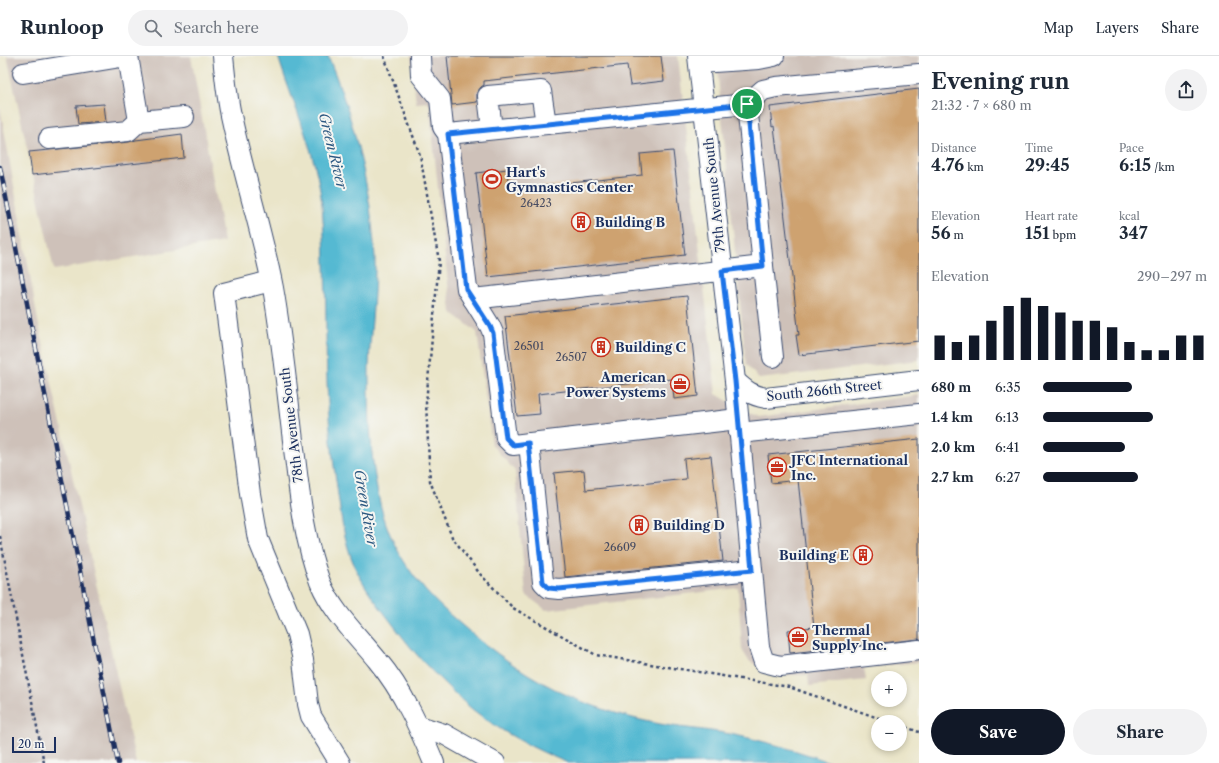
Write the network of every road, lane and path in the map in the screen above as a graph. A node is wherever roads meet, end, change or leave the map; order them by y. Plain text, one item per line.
1 (128, 56) edge
2 (223, 56) edge
3 (420, 56) edge
4 (774, 56) edge
5 (699, 59) edge
6 (23, 73) dead end
7 (919, 74) edge
8 (747, 104) junction
9 (704, 108) junction
10 (184, 118) dead end
11 (139, 121) junction
12 (546, 124) junction
13 (492, 129) junction
14 (448, 134) junction
15 (49, 138) dead end
16 (763, 266) junction
17 (722, 271) junction
18 (271, 281) junction
19 (473, 299) junction
20 (773, 357) dead end
21 (919, 380) edge
22 (735, 381) junction
23 (919, 414) edge
24 (739, 426) junction
25 (528, 443) junction
26 (0, 536) edge
27 (752, 570) junction
28 (919, 650) edge
29 (419, 726) junction
30 (907, 728) edge
31 (919, 732) edge
32 (44, 763) edge
33 (340, 763) edge
34 (434, 763) edge
35 (495, 763) edge

1 - 6 street
1 - 11 street
2 - 18 street, 78th Avenue South
3 - 14 street
4 - 5 street
5 - 9 street, 79th Avenue South
7 - 8 street
8 - 9 street
8 - 16 street
9 - 12 street
9 - 17 street, 79th Avenue South
10 - 11 street
11 - 15 street
12 - 13 street
12 - 13 street
13 - 14 street
14 - 19 street
16 - 17 street
16 - 20 street
17 - 19 street
17 - 22 street, 79th Avenue South
18 - 29 street, 78th Avenue South
18 - 33 street
19 - 25 street
21 - 22 street, South 266th Street
22 - 24 street, 79th Avenue South
23 - 24 street
24 - 25 street
24 - 27 street, 79th Avenue South
25 - 27 street
26 - 32 path
27 - 28 street, 79th Avenue South
29 - 34 street, 78th Avenue South
29 - 35 street
30 - 31 path

